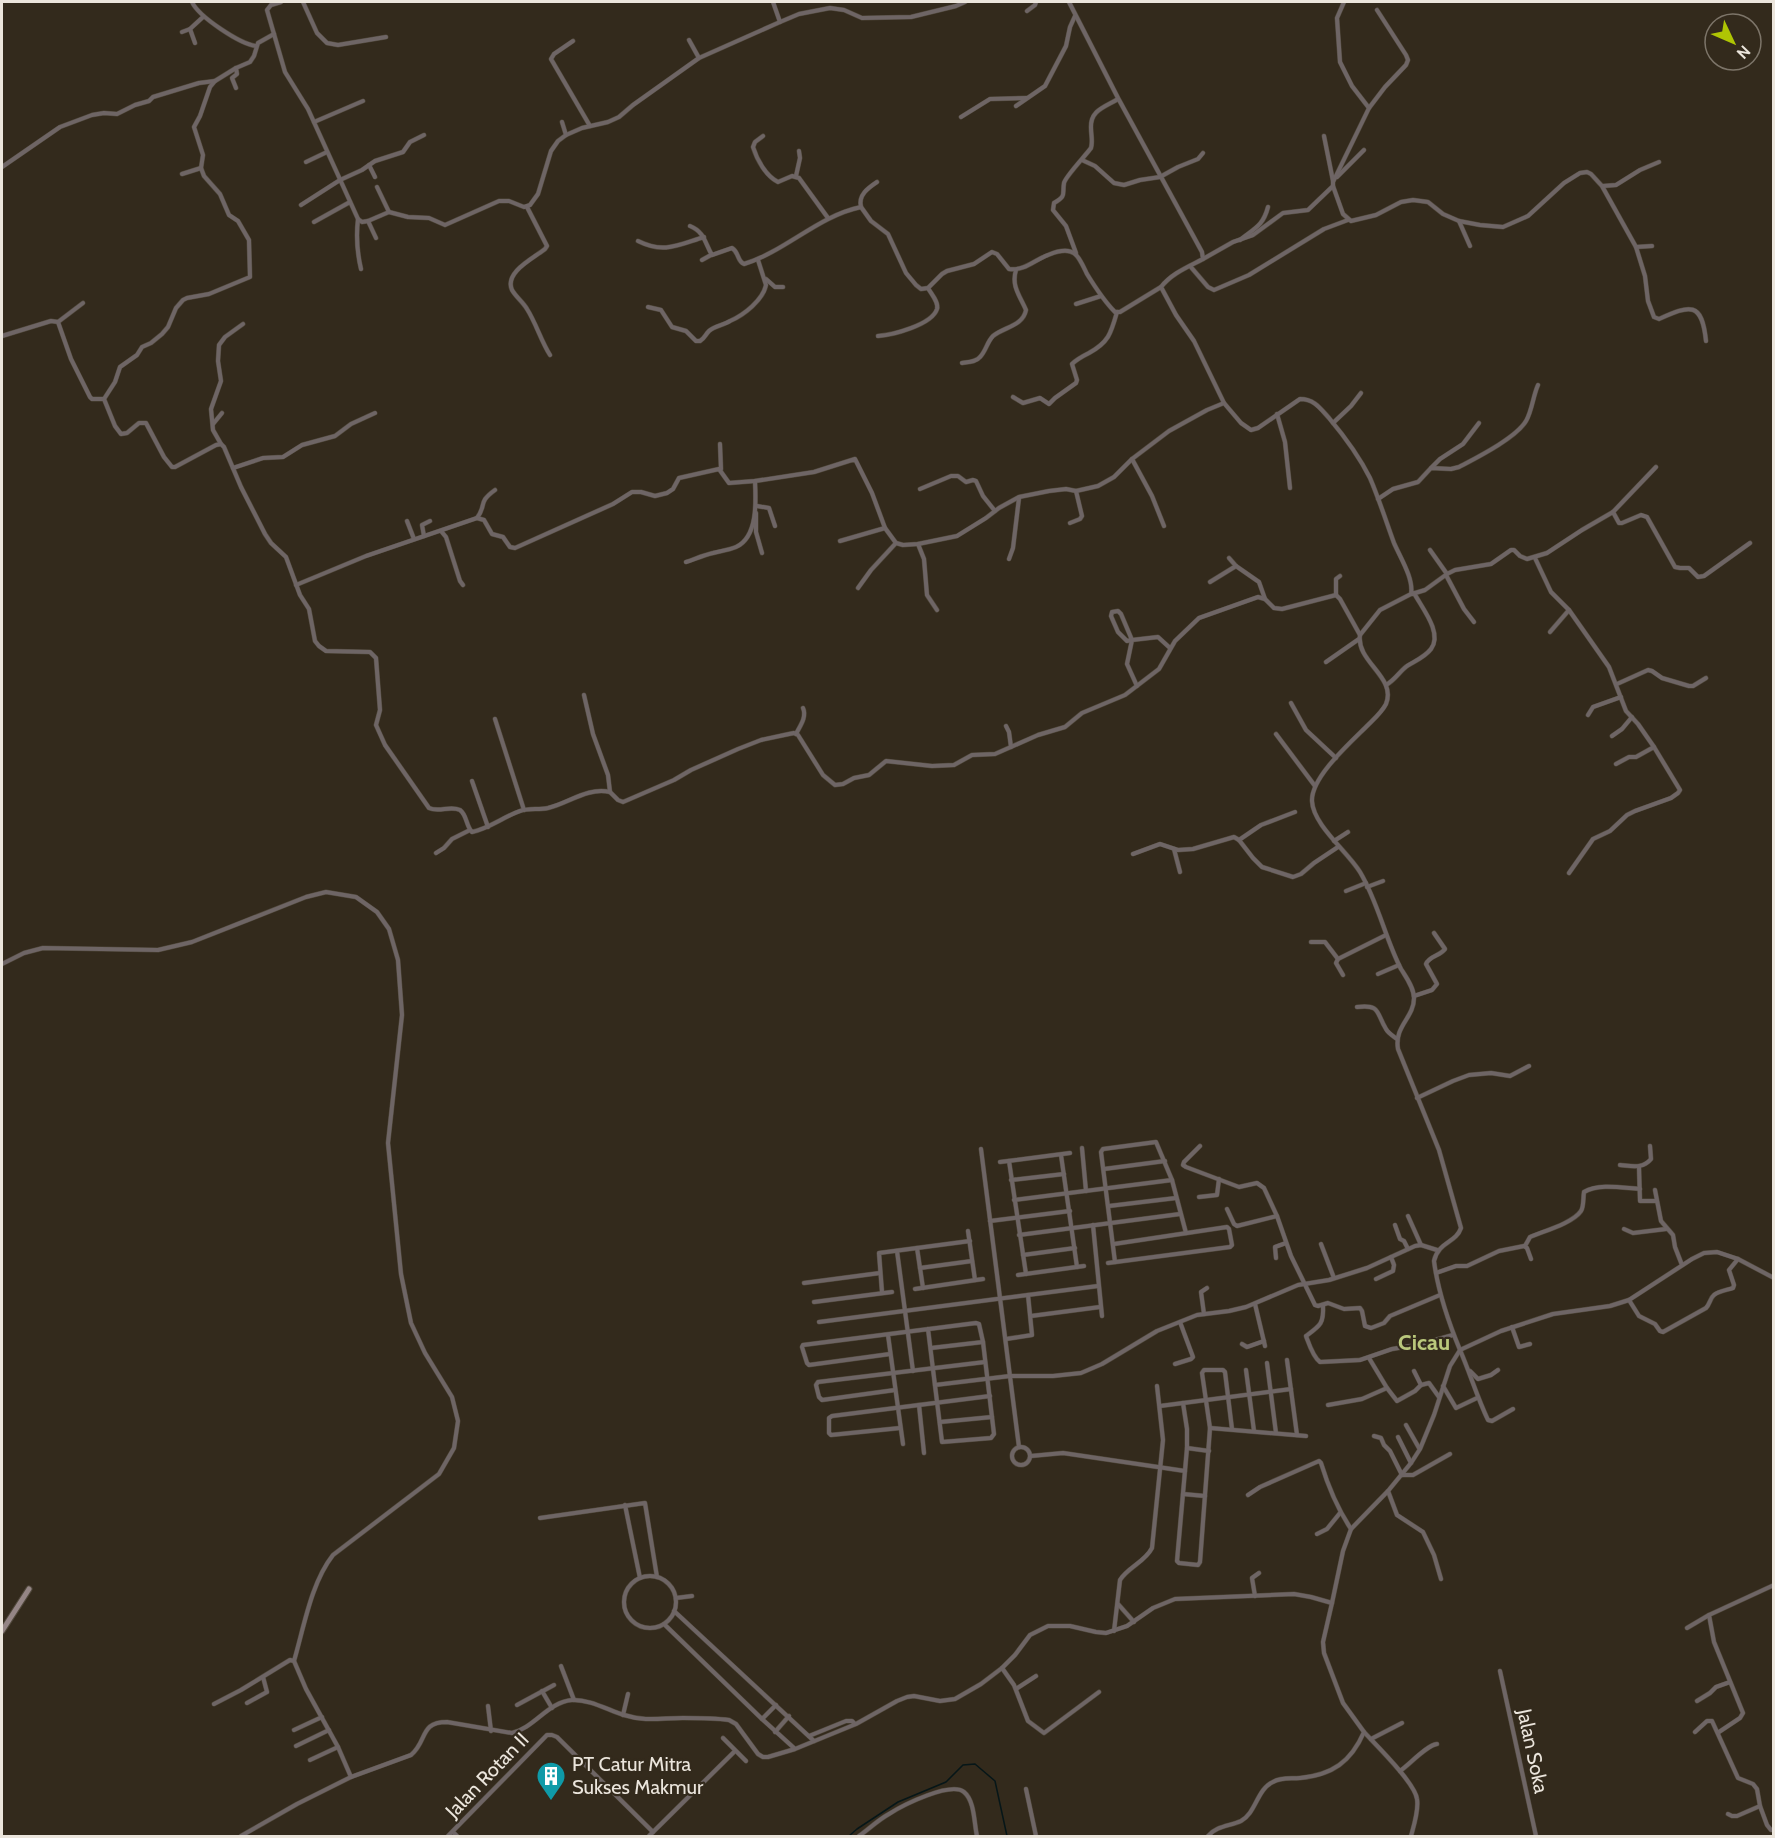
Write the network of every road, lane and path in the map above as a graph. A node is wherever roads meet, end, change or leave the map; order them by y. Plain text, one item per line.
1 (192, 2) edge
2 (281, 2) edge
3 (303, 2) edge
4 (773, 2) edge
5 (965, 2) edge
6 (1036, 2) edge
7 (1069, 2) edge
8 (1344, 2) edge
9 (1377, 10) dead end
10 (1027, 11) dead end
11 (1075, 15) junction
12 (203, 17) junction
13 (780, 22) junction
14 (190, 29) junction
15 (182, 32) dead end
16 (274, 34) junction
17 (386, 37) dead end
18 (689, 40) dead end
19 (573, 41) dead end
20 (195, 43) dead end
21 (256, 46) junction
22 (699, 58) junction
23 (236, 68) junction
24 (215, 81) junction
25 (236, 88) dead end
26 (1028, 98) junction
27 (1118, 98) junction
28 (363, 101) dead end
29 (1016, 106) dead end
30 (1369, 108) junction
31 (961, 117) dead end
32 (314, 122) junction
33 (562, 122) dead end
34 (590, 126) junction
35 (424, 135) dead end
36 (566, 135) junction
37 (764, 136) dead end
38 (1324, 136) dead end
39 (1364, 150) dead end
40 (799, 151) dead end
41 (327, 152) junction
42 (1203, 153) dead end
43 (1083, 160) junction
44 (306, 162) dead end
45 (1659, 162) dead end
46 (369, 165) junction
47 (2, 167) edge
48 (201, 168) junction
49 (182, 174) dead end
50 (796, 176) junction
51 (375, 177) dead end
52 (1160, 177) junction
53 (340, 180) junction
54 (877, 182) dead end
55 (1333, 183) junction
56 (1602, 186) junction
57 (377, 188) dead end
58 (350, 202) junction
59 (301, 205) dead end
60 (527, 207) junction
61 (861, 207) junction
62 (1268, 207) dead end
63 (389, 212) junction
64 (828, 218) junction
65 (358, 219) junction
66 (1348, 220) junction
67 (1459, 220) junction
68 (368, 221) junction
69 (314, 222) dead end
70 (690, 226) dead end
71 (704, 237) junction
72 (376, 238) dead end
73 (1239, 240) junction
74 (638, 241) dead end
75 (1470, 246) dead end
76 (1652, 246) dead end
77 (1636, 247) junction
78 (1076, 254) junction
79 (711, 255) junction
80 (1203, 259) junction
81 (702, 260) dead end
82 (758, 260) junction
83 (1190, 266) junction
84 (361, 269) dead end
85 (1016, 270) junction
86 (765, 279) junction
87 (783, 286) dead end
88 (1161, 286) junction
89 (928, 288) junction
90 (1101, 295) junction
91 (83, 303) dead end
92 (1076, 304) dead end
93 (648, 307) dead end
94 (1117, 312) junction
95 (58, 322) junction
96 (243, 324) dead end
97 (2, 336) edge
98 (878, 336) dead end
99 (1706, 341) dead end
100 (550, 355) dead end
101 (962, 363) dead end
102 (1538, 385) dead end
103 (1361, 393) dead end
104 (1013, 397) dead end
105 (104, 399) junction
106 (1224, 403) junction
107 (222, 413) dead end
108 (375, 413) dead end
109 (1277, 414) junction
110 (1333, 423) junction
111 (1479, 423) dead end
112 (213, 425) junction
113 (221, 444) junction
114 (720, 444) dead end
115 (1132, 459) junction
116 (1656, 467) dead end
117 (233, 468) junction
118 (1431, 468) junction
119 (721, 470) junction
120 (755, 482) junction
121 (1290, 488) dead end
122 (920, 489) dead end
123 (495, 490) dead end
124 (1076, 491) junction
125 (1019, 498) junction
126 (1378, 499) junction
127 (756, 508) junction
128 (996, 511) junction
129 (1613, 512) junction
130 (477, 518) junction
131 (406, 521) dead end
132 (430, 521) dead end
133 (1070, 523) dead end
134 (775, 526) dead end
135 (1164, 526) dead end
136 (885, 528) junction
137 (441, 531) junction
138 (424, 536) junction
139 (414, 539) junction
140 (840, 541) dead end
141 (896, 543) junction
142 (1750, 543) dead end
143 (918, 544) junction
144 (1430, 550) dead end
145 (762, 553) dead end
146 (1229, 558) dead end
147 (1535, 558) junction
148 (1010, 560) dead end
149 (686, 562) dead end
150 (1236, 566) junction
151 (1446, 574) junction
152 (1340, 576) dead end
153 (1210, 582) dead end
154 (296, 585) junction
155 (463, 585) dead end
156 (858, 588) dead end
157 (1413, 593) junction
158 (1335, 595) junction
159 (1265, 598) junction
160 (937, 610) dead end
161 (1569, 610) junction
162 (1474, 622) dead end
163 (1550, 632) dead end
164 (1360, 637) junction
165 (1132, 641) junction
166 (1170, 648) junction
167 (1326, 662) dead end
168 (1706, 678) dead end
169 (1617, 684) junction
170 (1386, 685) junction
171 (1137, 686) junction
172 (584, 695) dead end
173 (1620, 697) junction
174 (1291, 703) dead end
175 (803, 708) dead end
176 (1588, 715) dead end
177 (1632, 717) junction
178 (495, 719) dead end
179 (1006, 726) dead end
180 (796, 734) junction
181 (1276, 734) dead end
182 (1612, 736) dead end
183 (1011, 747) junction
184 (1654, 747) junction
185 (1336, 758) junction
186 (1616, 764) dead end
187 (472, 781) dead end
188 (1315, 786) junction
189 (610, 792) junction
190 (524, 810) junction
191 (1295, 812) dead end
192 (488, 827) junction
193 (470, 830) junction
194 (1348, 832) dead end
195 (1239, 840) junction
196 (1334, 841) junction
197 (1338, 847) junction
198 (1174, 849) junction
199 (436, 854) dead end
200 (1132, 854) dead end
201 (1179, 872) dead end
202 (1569, 873) dead end
203 (1383, 881) dead end
204 (1367, 885) junction
205 (1346, 891) dead end
206 (1434, 933) dead end
207 (1386, 935) junction
208 (1311, 942) dead end
209 (1338, 959) junction
210 (2, 964) edge
211 (1399, 965) junction
212 (1378, 974) dead end
213 (1343, 975) dead end
214 (1414, 996) junction
215 (1357, 1006) dead end
216 (1397, 1040) junction
217 (1529, 1066) dead end
218 (1417, 1098) junction
219 (1200, 1146) dead end
220 (1650, 1146) dead end
221 (1082, 1148) dead end
222 (981, 1149) dead end
223 (1070, 1153) dead end
224 (1061, 1155) junction
225 (1009, 1161) junction
226 (1165, 1161) junction
227 (1000, 1162) dead end
228 (1620, 1166) dead end
229 (1639, 1167) junction
230 (1104, 1169) junction
231 (1064, 1174) junction
232 (1219, 1179) junction
233 (1011, 1180) junction
234 (1172, 1180) junction
235 (1106, 1189) junction
236 (1640, 1189) junction
237 (1655, 1190) dead end
238 (1086, 1191) junction
239 (1067, 1194) junction
240 (1199, 1197) dead end
241 (1176, 1198) junction
242 (1014, 1200) junction
243 (1656, 1201) junction
244 (1109, 1206) junction
245 (1227, 1209) dead end
246 (1070, 1211) junction
247 (1180, 1214) junction
248 (1277, 1216) junction
249 (1408, 1216) dead end
250 (1017, 1218) junction
251 (990, 1221) junction
252 (1111, 1224) junction
253 (1093, 1225) junction
254 (1395, 1225) dead end
255 (1072, 1227) junction
256 (1624, 1229) dead end
257 (1666, 1229) junction
258 (968, 1230) dead end
259 (1186, 1233) junction
260 (1019, 1234) junction
261 (970, 1241) junction
262 (1286, 1243) junction
263 (1114, 1244) junction
264 (1321, 1244) dead end
265 (1421, 1245) junction
266 (1525, 1246) junction
267 (917, 1248) junction
268 (1075, 1248) junction
269 (1408, 1249) junction
270 (1437, 1250) junction
271 (897, 1251) junction
272 (1023, 1255) junction
273 (1391, 1257) junction
274 (1276, 1258) dead end
275 (1531, 1259) dead end
276 (1738, 1259) junction
277 (972, 1260) junction
278 (1115, 1262) junction
279 (1108, 1263) dead end
280 (1682, 1265) junction
281 (1084, 1266) dead end
282 (1077, 1267) junction
283 (920, 1268) junction
284 (880, 1273) junction
285 (1026, 1274) junction
286 (1436, 1274) junction
287 (1018, 1275) dead end
288 (1334, 1278) junction
289 (1773, 1278) edge
290 (983, 1279) dead end
291 (1376, 1279) dead end
292 (975, 1280) junction
293 (804, 1283) dead end
294 (1305, 1283) junction
295 (1098, 1286) junction
296 (923, 1288) junction
297 (1207, 1288) dead end
298 (915, 1289) dead end
299 (882, 1292) junction
300 (892, 1292) dead end
301 (1028, 1295) junction
302 (1440, 1295) junction
303 (1000, 1299) junction
304 (1629, 1300) junction
305 (814, 1302) dead end
306 (1255, 1304) junction
307 (1323, 1305) junction
308 (1100, 1307) junction
309 (905, 1311) junction
310 (1204, 1314) junction
311 (1031, 1316) junction
312 (1102, 1316) dead end
313 (819, 1322) dead end
314 (1180, 1322) junction
315 (1512, 1327) junction
316 (928, 1329) junction
317 (908, 1332) junction
318 (888, 1335) junction
319 (1453, 1335) junction
320 (1006, 1339) junction
321 (983, 1342) junction
322 (1242, 1344) dead end
323 (1530, 1344) dead end
324 (931, 1348) junction
325 (1460, 1350) junction
326 (890, 1354) junction
327 (1369, 1358) junction
328 (1287, 1360) dead end
329 (985, 1362) junction
330 (1267, 1363) dead end
331 (1175, 1364) dead end
332 (1466, 1365) junction
333 (933, 1368) junction
334 (1246, 1370) dead end
335 (1498, 1370) dead end
336 (913, 1371) junction
337 (1414, 1371) dead end
338 (893, 1374) junction
339 (1010, 1376) junction
340 (987, 1378) junction
341 (935, 1385) junction
342 (1421, 1385) junction
343 (1158, 1386) dead end
344 (1443, 1386) junction
345 (1387, 1388) junction
346 (1291, 1389) junction
347 (895, 1390) junction
348 (1270, 1391) junction
349 (1249, 1395) junction
350 (990, 1396) junction
351 (1228, 1397) junction
352 (1440, 1397) junction
353 (1477, 1398) junction
354 (1206, 1400) junction
355 (937, 1403) junction
356 (1183, 1403) junction
357 (918, 1405) junction
358 (1328, 1405) dead end
359 (1160, 1406) junction
360 (898, 1408) junction
361 (1513, 1409) dead end
362 (992, 1417) junction
363 (940, 1422) junction
364 (1406, 1425) dead end
365 (900, 1428) junction
366 (1210, 1428) junction
367 (1232, 1430) junction
368 (1254, 1431) junction
369 (1276, 1433) junction
370 (1297, 1435) junction
371 (1306, 1436) dead end
372 (1374, 1436) dead end
373 (1398, 1437) dead end
374 (903, 1444) dead end
375 (1019, 1447) junction
376 (1187, 1448) junction
377 (1420, 1449) junction
378 (1209, 1451) junction
379 (924, 1453) dead end
380 (1450, 1454) dead end
381 (1031, 1456) junction
382 (1411, 1463) junction
383 (1161, 1468) junction
384 (1185, 1471) junction
385 (1402, 1475) junction
386 (1388, 1491) junction
387 (1183, 1494) junction
388 (1248, 1495) dead end
389 (1205, 1496) junction
390 (625, 1505) junction
391 (1340, 1513) junction
392 (540, 1518) dead end
393 (1351, 1529) junction
394 (1317, 1534) dead end
395 (1259, 1573) dead end
396 (657, 1577) junction
397 (640, 1578) junction
398 (1441, 1579) dead end
399 (1773, 1585) edge
400 (29, 1589) dead end
401 (692, 1596) dead end
402 (1255, 1596) junction
403 (676, 1598) junction
404 (1117, 1603) junction
405 (1332, 1603) junction
406 (674, 1611) junction
407 (1709, 1615) junction
408 (1134, 1623) junction
409 (664, 1624) junction
410 (1687, 1628) dead end
411 (2, 1631) edge
412 (1114, 1632) junction
413 (294, 1661) junction
414 (561, 1666) dead end
415 (1002, 1668) junction
416 (1500, 1671) dead end
417 (1036, 1676) dead end
418 (263, 1677) junction
419 (1731, 1682) junction
420 (554, 1685) dead end
421 (1016, 1689) junction
422 (542, 1691) junction
423 (1099, 1692) dead end
424 (628, 1694) dead end
425 (574, 1700) junction
426 (1697, 1701) dead end
427 (247, 1703) dead end
428 (214, 1704) dead end
429 (517, 1705) dead end
430 (776, 1705) junction
431 (488, 1706) dead end
432 (552, 1708) junction
433 (623, 1715) junction
434 (789, 1716) junction
435 (322, 1717) junction
436 (762, 1719) junction
437 (1402, 1723) dead end
438 (856, 1724) junction
439 (294, 1730) dead end
440 (329, 1730) junction
441 (491, 1731) junction
442 (775, 1732) junction
443 (1364, 1732) junction
444 (1695, 1732) dead end
445 (1719, 1732) junction
446 (809, 1736) junction
447 (723, 1738) dead end
448 (1371, 1739) junction
449 (814, 1741) junction
450 (1437, 1744) dead end
451 (296, 1746) dead end
452 (338, 1747) junction
453 (795, 1749) junction
454 (735, 1751) junction
455 (310, 1760) dead end
456 (746, 1761) dead end
457 (1400, 1772) junction
458 (351, 1777) junction
459 (1026, 1789) dead end
460 (1760, 1806) junction
461 (1728, 1814) dead end
462 (1773, 1830) edge
463 (453, 1832) junction
464 (653, 1832) junction
465 (241, 1836) edge
466 (448, 1836) edge
467 (457, 1836) edge
468 (649, 1836) edge
469 (859, 1836) edge
470 (977, 1836) edge
471 (1036, 1836) edge
472 (1208, 1836) edge
473 (1412, 1836) edge
474 (1536, 1836) edge

1 - 12 street
2 - 16 street
3 - 17 street
4 - 13 street
5 - 13 street
6 - 10 street
7 - 11 street
8 - 30 street
9 - 30 street
11 - 26 street
11 - 27 street
12 - 14 street
12 - 21 street
13 - 22 street
14 - 15 street
14 - 20 street
16 - 21 street
16 - 32 street
18 - 22 street
19 - 34 street
21 - 23 street
22 - 34 street
23 - 24 street
23 - 25 street
24 - 47 street
24 - 48 street
26 - 29 street
26 - 31 street
27 - 43 street
27 - 52 street
28 - 32 street
30 - 55 street
32 - 41 street
33 - 36 street
34 - 36 street
35 - 46 street
36 - 60 street
37 - 50 street
38 - 55 street
39 - 55 street
40 - 50 street
41 - 44 street
41 - 53 street
42 - 52 street
43 - 52 street
43 - 78 street
45 - 56 street
46 - 51 street
46 - 53 street
48 - 49 street
48 - 105 street
50 - 64 street
52 - 80 street
53 - 58 street
53 - 59 street
54 - 61 street
55 - 66 street
55 - 73 street
56 - 67 street
56 - 77 street
57 - 63 street
58 - 65 street
58 - 69 street
60 - 63 street
60 - 100 street
61 - 64 street
61 - 89 street
62 - 73 street
63 - 68 street
64 - 82 street
65 - 68 street
65 - 84 street
66 - 67 street
66 - 83 street
67 - 75 street
68 - 72 street
70 - 71 street
71 - 74 street
71 - 79 street
73 - 80 street
76 - 77 street
77 - 99 street
78 - 85 street
78 - 90 street
79 - 81 street
79 - 82 street
80 - 83 street
82 - 86 street
83 - 88 street
85 - 89 street
85 - 101 street
86 - 87 street
86 - 93 street
88 - 94 street
88 - 106 street
89 - 98 street
90 - 92 street
90 - 94 street
91 - 95 street
94 - 104 street
95 - 97 street
95 - 105 street
96 - 112 street
102 - 118 street
103 - 110 street
105 - 113 street
106 - 109 street
106 - 115 street
107 - 112 street
108 - 117 street
109 - 110 street
109 - 121 street
110 - 126 street
111 - 118 street
112 - 113 street
113 - 117 street
114 - 119 street
115 - 124 street
115 - 135 street
116 - 129 street
117 - 154 street
118 - 126 street
119 - 120 street
119 - 130 street
120 - 127 street
120 - 136 street
122 - 128 street
123 - 130 street
124 - 125 street
124 - 133 street
125 - 128 street
125 - 148 street
126 - 157 street
127 - 134 street
127 - 145 street
127 - 149 street
128 - 143 street
129 - 142 street
129 - 147 street
130 - 137 street
131 - 139 street
132 - 138 street
136 - 140 street
136 - 141 street
137 - 138 street
137 - 155 street
138 - 139 street
139 - 154 street
141 - 143 street
141 - 156 street
143 - 160 street
144 - 151 street
146 - 150 street
147 - 151 street
147 - 161 street
150 - 153 street
150 - 159 street
151 - 157 street
151 - 162 street
152 - 158 street
154 - 193 street
157 - 164 street
157 - 170 street
158 - 159 street
158 - 164 street
159 - 166 street
161 - 163 street
161 - 169 street
164 - 167 street
164 - 170 street
165 - 165 street
165 - 166 street
165 - 171 street
166 - 171 street
168 - 169 street
169 - 173 street
170 - 185 street
171 - 183 street
172 - 189 street
173 - 176 street
173 - 177 street
174 - 185 street
175 - 180 street
177 - 182 street
177 - 184 street
178 - 190 street
179 - 183 street
180 - 183 street
180 - 189 street
181 - 188 street
184 - 186 street
184 - 202 street
185 - 188 street
187 - 192 street
188 - 196 street
189 - 190 street
190 - 192 street
191 - 195 street
192 - 193 street
193 - 199 street
194 - 196 street
195 - 197 street
195 - 198 street
196 - 197 street
197 - 204 street
198 - 200 street
198 - 201 street
203 - 204 street
204 - 205 street
204 - 207 street
206 - 214 street
207 - 209 street
207 - 211 street
208 - 209 street
209 - 213 street
210 - 413 street
211 - 212 street
211 - 214 street
214 - 216 street
215 - 216 street
216 - 218 street
217 - 218 street
218 - 270 street
219 - 232 street
220 - 229 street
221 - 238 street
222 - 251 street
223 - 224 street
224 - 225 street
224 - 231 street
225 - 227 street
225 - 233 street
226 - 230 street
226 - 230 street
226 - 234 street
228 - 229 street
229 - 236 street
230 - 235 street
231 - 233 street
231 - 239 street
232 - 240 street
232 - 248 street
233 - 242 street
234 - 235 street
234 - 241 street
235 - 238 street
235 - 244 street
236 - 243 street
236 - 266 street
237 - 243 street
238 - 239 street
239 - 242 street
239 - 246 street
241 - 244 street
241 - 247 street
242 - 250 street
243 - 257 street
244 - 252 street
245 - 248 street
246 - 250 street
246 - 255 street
247 - 252 street
247 - 259 street
248 - 262 street
249 - 265 street
250 - 251 street
250 - 260 street
251 - 303 street
252 - 253 street
252 - 263 street
253 - 255 street
253 - 295 street
254 - 269 street
255 - 260 street
255 - 268 street
256 - 257 street
257 - 280 street
258 - 261 street
259 - 263 street
259 - 278 street
260 - 272 street
261 - 267 street
261 - 277 street
262 - 274 street
262 - 294 street
263 - 278 street
264 - 288 street
265 - 269 street
265 - 270 street
266 - 275 street
266 - 286 street
267 - 271 street
267 - 283 street
268 - 272 street
268 - 282 street
269 - 273 street
270 - 286 street
271 - 284 street
271 - 309 street
272 - 285 street
273 - 288 street
273 - 291 street
276 - 280 street
276 - 289 street
276 - 304 street
277 - 283 street
277 - 292 street
278 - 279 street
280 - 304 street
281 - 282 street
282 - 285 street
283 - 296 street
284 - 293 street
284 - 299 street
285 - 287 street
286 - 302 street
288 - 294 street
290 - 292 street
292 - 296 street
294 - 306 street
294 - 307 street
295 - 301 street
295 - 308 street
296 - 298 street
297 - 310 street
299 - 300 street
299 - 305 street
301 - 303 street
301 - 311 street
302 - 307 street
302 - 319 street
303 - 309 street
303 - 320 street
304 - 315 street
306 - 310 street
306 - 322 street
307 - 327 street
308 - 311 street
308 - 312 street
309 - 313 street
309 - 317 street
310 - 314 street
311 - 320 street
314 - 331 street
314 - 339 street
315 - 323 street
315 - 325 street
316 - 317 street
316 - 321 street
316 - 324 street
317 - 318 street
317 - 336 street
318 - 326 street
318 - 326 street
319 - 325 street
319 - 327 street
320 - 339 street
321 - 324 street
321 - 329 street
324 - 333 street
325 - 332 street
325 - 344 street
326 - 338 street
327 - 345 street
328 - 346 street
329 - 333 street
329 - 340 street
330 - 348 street
332 - 335 street
332 - 353 street
333 - 336 street
333 - 341 street
334 - 349 street
336 - 338 street
337 - 342 street
338 - 347 street
338 - 347 street
339 - 340 street
339 - 375 street
340 - 341 street
340 - 350 street
341 - 355 street
342 - 345 street
342 - 352 street
343 - 359 street
344 - 352 street
344 - 353 street
345 - 358 street
346 - 348 street
346 - 370 street
347 - 360 street
348 - 349 street
348 - 369 street
349 - 351 street
349 - 368 street
350 - 355 street
350 - 362 street
351 - 354 street
351 - 354 street
351 - 367 street
352 - 377 street
353 - 361 street
354 - 356 street
354 - 366 street
355 - 357 street
355 - 363 street
356 - 359 street
356 - 376 street
357 - 360 street
357 - 379 street
359 - 383 street
360 - 365 street
360 - 365 street
362 - 363 street
362 - 363 street
364 - 377 street
365 - 374 street
366 - 367 street
366 - 378 street
367 - 368 street
368 - 369 street
369 - 370 street
370 - 371 street
372 - 385 street
373 - 382 street
375 - 381 street
375 - 381 street
376 - 378 street
376 - 384 street
377 - 382 street
378 - 389 street
380 - 385 street
381 - 383 street
382 - 385 street
383 - 384 street
383 - 404 street
384 - 387 street
385 - 386 street
386 - 393 street
386 - 398 street
387 - 389 street
387 - 389 street
388 - 391 street
390 - 392 street
390 - 396 street
390 - 397 street
391 - 393 street
391 - 394 street
393 - 405 street
395 - 402 street
396 - 397 street
396 - 403 street
397 - 409 street
399 - 407 street
400 - 411 street
401 - 403 street
402 - 405 street
402 - 408 street
403 - 406 street
404 - 408 street
404 - 412 street
405 - 443 street
406 - 409 street
406 - 430 street
407 - 410 street
407 - 419 street
408 - 412 street
409 - 436 street
412 - 415 street
413 - 418 street
413 - 435 street
414 - 425 street
415 - 421 street
415 - 438 street
416 - 474 street, Jalan Soka
417 - 421 street
418 - 427 street
418 - 428 street
419 - 426 street
419 - 445 street
420 - 422 street
421 - 423 street
422 - 429 street
422 - 432 street
424 - 433 street
425 - 432 street
425 - 433 street
430 - 434 street
430 - 436 street
431 - 441 street
432 - 441 street
433 - 453 street
434 - 442 street
434 - 446 street
435 - 439 street
435 - 440 street
436 - 442 street
437 - 448 street
438 - 446 street
438 - 449 street
440 - 451 street
440 - 452 street
441 - 458 street
442 - 453 street
443 - 448 street
443 - 472 street
444 - 445 street
445 - 460 street
446 - 449 street
447 - 454 street
448 - 457 street
449 - 453 street
450 - 457 street
452 - 455 street
452 - 458 street
454 - 456 street
454 - 464 street
457 - 473 street
458 - 465 street
459 - 471 street
460 - 461 street
460 - 462 street
463 - 464 street, Jalan Rotan II
463 - 466 street, Jalan Rotan II
463 - 467 street
464 - 468 street
469 - 470 street

